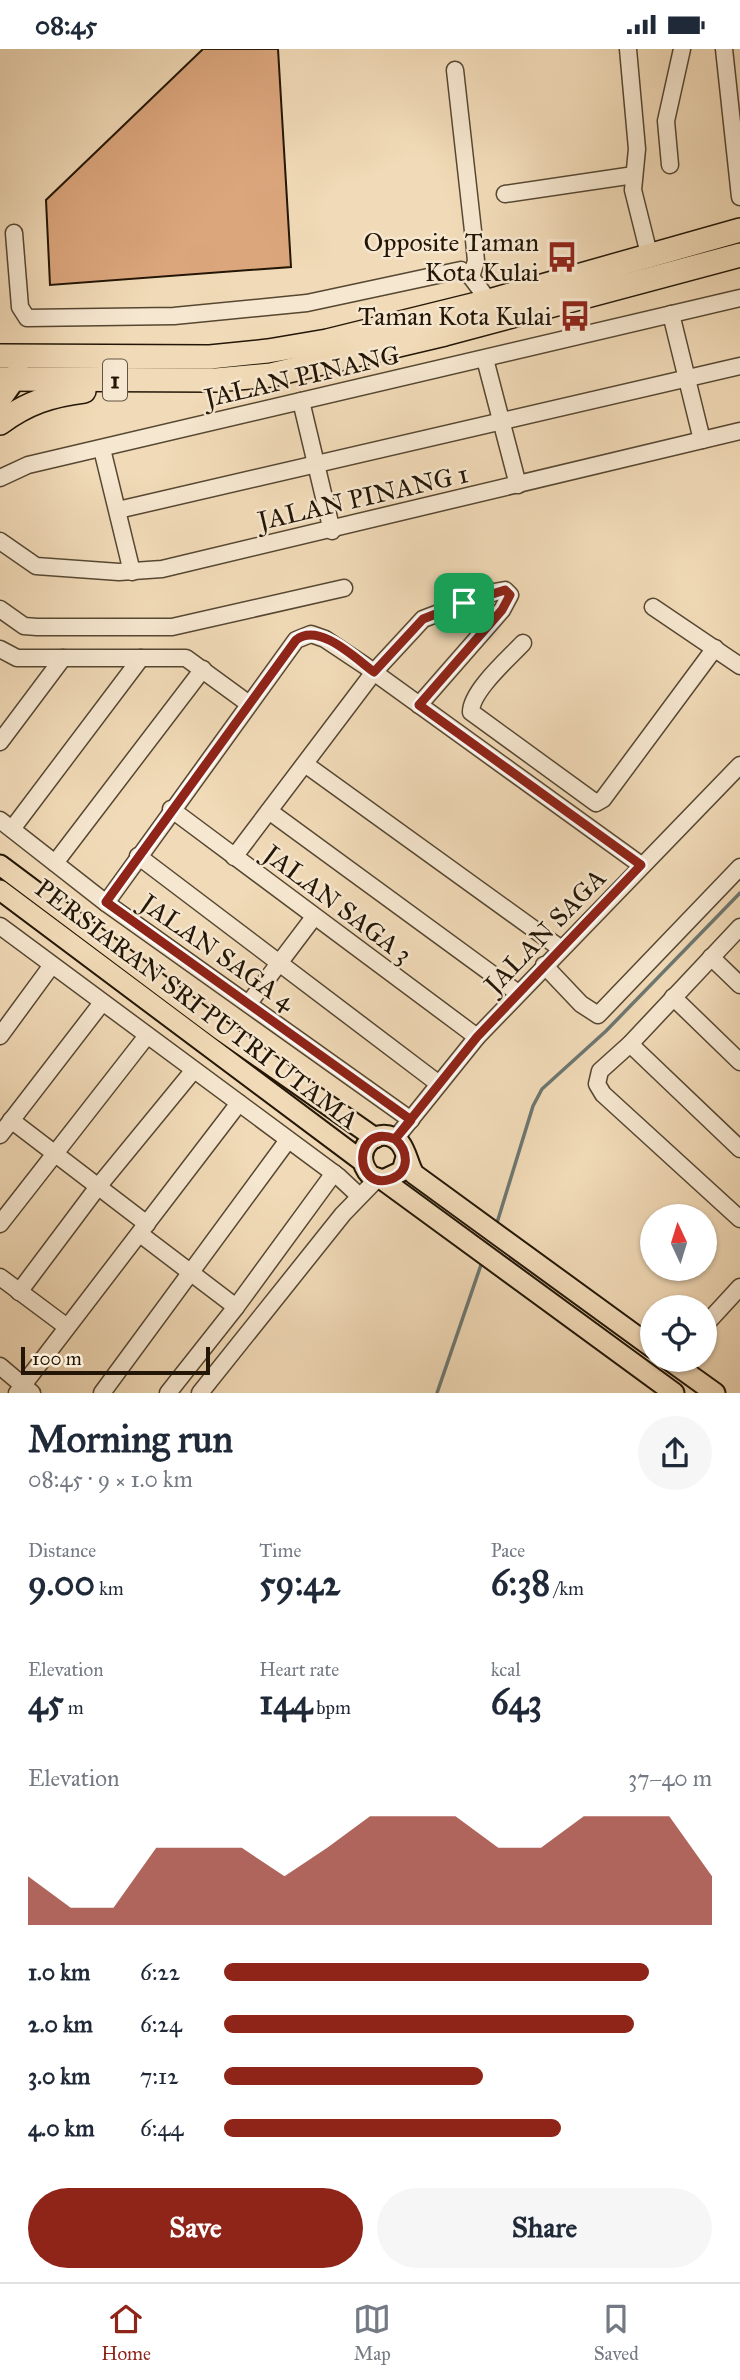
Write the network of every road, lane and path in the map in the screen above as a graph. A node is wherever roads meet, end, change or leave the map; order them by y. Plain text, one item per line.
1 (628, 49) edge
2 (682, 49) edge
3 (724, 49) edge
4 (455, 70) dead end
5 (670, 165) dead end
6 (634, 175) junction
7 (505, 194) dead end
8 (740, 197) edge
9 (740, 218) edge
10 (740, 229) edge
11 (14, 233) dead end
12 (699, 239) junction
13 (649, 254) junction
14 (740, 255) edge
15 (471, 277) junction
16 (740, 298) edge
17 (489, 301) junction
18 (671, 314) junction
19 (485, 359) junction
20 (7, 366) edge
21 (740, 366) edge
22 (685, 378) junction
23 (216, 380) junction
24 (0, 401) edge
25 (301, 401) junction
26 (501, 421) junction
27 (0, 423) edge
28 (740, 431) edge
29 (702, 440) junction
30 (103, 449) junction
31 (317, 465) junction
32 (0, 478) edge
33 (518, 485) junction
34 (118, 510) junction
35 (332, 531) junction
36 (0, 541) edge
37 (132, 572) junction
38 (344, 588) dead end
39 (653, 607) dead end
40 (0, 609) edge
41 (523, 643) dead end
42 (715, 648) junction
43 (0, 649) edge
44 (63, 658) junction
45 (141, 658) junction
46 (740, 666) edge
47 (203, 669) junction
48 (374, 672) junction
49 (249, 704) junction
50 (419, 705) junction
51 (0, 742) edge
52 (305, 764) junction
53 (740, 765) edge
54 (171, 809) junction
55 (270, 811) junction
56 (6, 825) edge
57 (138, 856) junction
58 (234, 857) junction
59 (55, 863) junction
60 (0, 865) edge
61 (641, 865) junction
62 (740, 867) edge
63 (0, 890) edge
64 (106, 902) junction
65 (314, 916) junction
66 (740, 927) edge
67 (3, 934) edge
68 (560, 948) junction
69 (711, 957) junction
70 (280, 961) junction
71 (52, 965) junction
72 (544, 965) junction
73 (740, 985) edge
74 (518, 993) junction
75 (673, 997) junction
76 (249, 1003) junction
77 (101, 1004) junction
78 (0, 1036) edge
79 (146, 1037) junction
80 (477, 1037) junction
81 (630, 1044) junction
82 (740, 1062) edge
83 (193, 1071) junction
84 (439, 1084) junction
85 (239, 1103) junction
86 (11, 1120) junction
87 (411, 1120) junction
88 (0, 1135) edge
89 (385, 1138) junction
90 (288, 1140) junction
91 (740, 1149) edge
92 (55, 1154) junction
93 (406, 1157) junction
94 (371, 1172) junction
95 (334, 1173) junction
96 (97, 1188) junction
97 (354, 1191) junction
98 (343, 1215) junction
99 (740, 1219) edge
100 (0, 1224) edge
101 (144, 1229) junction
102 (190, 1272) junction
103 (0, 1277) edge
104 (740, 1287) edge
105 (19, 1292) junction
106 (236, 1307) junction
107 (717, 1312) edge
108 (66, 1327) junction
109 (640, 1339) edge
110 (0, 1366) edge
111 (687, 1372) edge
112 (24, 1391) edge
113 (102, 1393) edge
114 (168, 1393) edge
115 (200, 1393) edge
116 (674, 1393) edge
117 (715, 1393) edge

1 - 6 street
2 - 5 street
3 - 8 street
4 - 15 street
6 - 7 street
6 - 13 street
9 - 12 street
10 - 12 highway, 1
11 - 15 street
12 - 13 highway, 1
13 - 17 highway, 1
14 - 23 highway, 1
15 - 17 street
16 - 18 street, JALAN PINANG
17 - 20 highway, 1
18 - 19 street, JALAN PINANG
18 - 22 street
19 - 25 street, JALAN PINANG
19 - 26 street
20 - 23 highway, 1
20 - 24 main road
21 - 22 street
22 - 26 street
22 - 29 street
23 - 27 highway
25 - 30 street, JALAN PINANG
25 - 31 street
26 - 31 street
26 - 33 street
28 - 29 street, JALAN PINANG 1
29 - 33 street, JALAN PINANG 1
30 - 32 street, JALAN PINANG
30 - 34 street
31 - 34 street
31 - 35 street
33 - 35 street, JALAN PINANG 1
34 - 37 street
35 - 37 street, JALAN PINANG 1
36 - 37 street, JALAN PINANG 1
38 - 40 street
39 - 42 street
41 - 42 street
42 - 46 street
43 - 44 street
44 - 45 street
44 - 51 street
45 - 47 street
45 - 56 street
47 - 49 street
47 - 59 street
48 - 49 street
48 - 50 street
48 - 50 street
48 - 52 street
49 - 54 street
50 - 61 street
52 - 55 street
52 - 68 street
53 - 61 street, JALAN SAGA
54 - 57 street
54 - 58 street, JALAN SAGA 3
55 - 58 street
55 - 74 street
56 - 59 street, JALAN SAGA 4
57 - 64 street
57 - 70 street
58 - 65 street, JALAN SAGA 3
59 - 64 street, JALAN SAGA 4
60 - 89 main road, PERSIARAN SRI PUTRI UTAMA
61 - 68 street, JALAN SAGA
62 - 72 street
63 - 94 main road, PERSIARAN SRI PUTRI UTAMA
64 - 76 street, JALAN SAGA 4
65 - 70 street
65 - 80 street, JALAN SAGA 3
66 - 69 street
67 - 71 street
68 - 72 street, JALAN SAGA
69 - 73 street
69 - 75 street
70 - 76 street
70 - 84 street
71 - 77 street
71 - 78 street
72 - 74 street, JALAN SAGA
74 - 80 street, JALAN SAGA
75 - 81 street
75 - 82 street
76 - 87 street, JALAN SAGA 4
77 - 79 street
77 - 86 street
79 - 83 street
79 - 92 street
80 - 84 street, JALAN SAGA
81 - 91 street
81 - 99 street
83 - 85 street
83 - 96 street
84 - 87 street, JALAN SAGA
85 - 90 street
85 - 101 street
86 - 88 street
86 - 92 street
87 - 89 street, JALAN SAGA
89 - 93 main road
89 - 94 main road
90 - 95 street
90 - 102 street
92 - 96 street
92 - 100 street
93 - 94 main road
93 - 109 main road
94 - 97 street
94 - 98 street
94 - 116 main road, PERSIARAN SRI PUTRI UTAMA
95 - 97 street
95 - 106 street
96 - 101 street
96 - 105 street
97 - 98 street
98 - 115 street
101 - 102 street
101 - 108 street
102 - 106 street
102 - 113 street
103 - 105 street
104 - 107 street
105 - 108 street
106 - 114 street
108 - 112 street
110 - 112 street
111 - 117 main road

